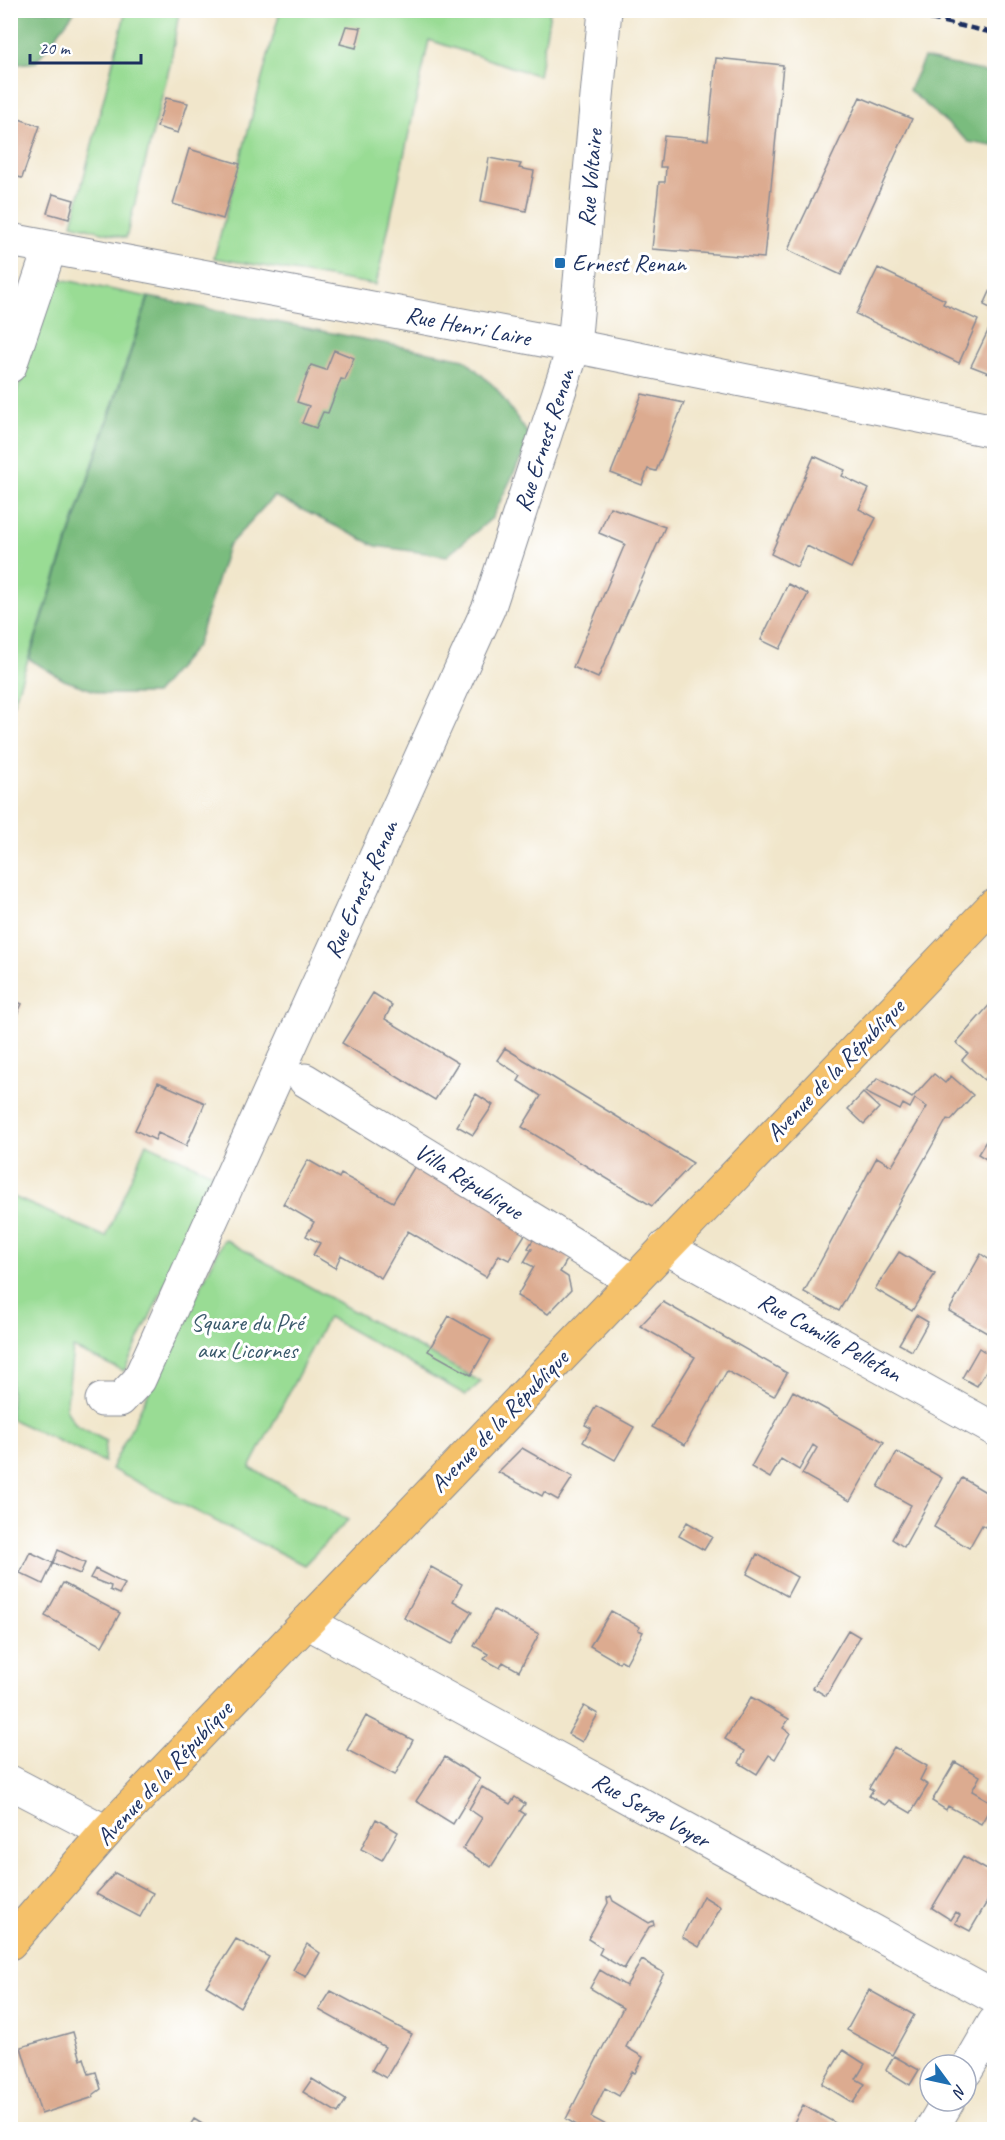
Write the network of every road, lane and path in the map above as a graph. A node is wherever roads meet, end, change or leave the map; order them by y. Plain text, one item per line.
1 (605, 10) edge
2 (10, 240) edge
3 (50, 248) junction
4 (574, 346) junction
5 (10, 366) edge
6 (994, 431) edge
7 (994, 905) edge
8 (305, 1080) dead end
9 (665, 1247) junction
10 (633, 1281) junction
11 (102, 1400) dead end
12 (994, 1429) edge
13 (307, 1622) junction
14 (10, 1782) edge
15 (106, 1832) junction
16 (10, 1943) edge
17 (994, 1997) edge
18 (994, 2023) edge
19 (976, 2053) edge
20 (941, 2113) edge
21 (931, 2130) edge

1 - 4 street, Rue Voltaire
2 - 3 street, Rue Henri Laire
3 - 4 street, Rue Henri Laire
3 - 5 street
4 - 6 street, Rue Henri Laire
4 - 11 street, Rue Ernest Renan
7 - 9 main road, Avenue de la République
8 - 10 street, Villa République
9 - 10 main road, Avenue de la République
9 - 12 street, Rue Camille Pelletan
10 - 13 main road, Avenue de la République
13 - 15 main road, Avenue de la République
13 - 17 street, Rue Serge Voyer
14 - 15 street
15 - 16 main road, Avenue de la République
18 - 19 street
20 - 21 street

